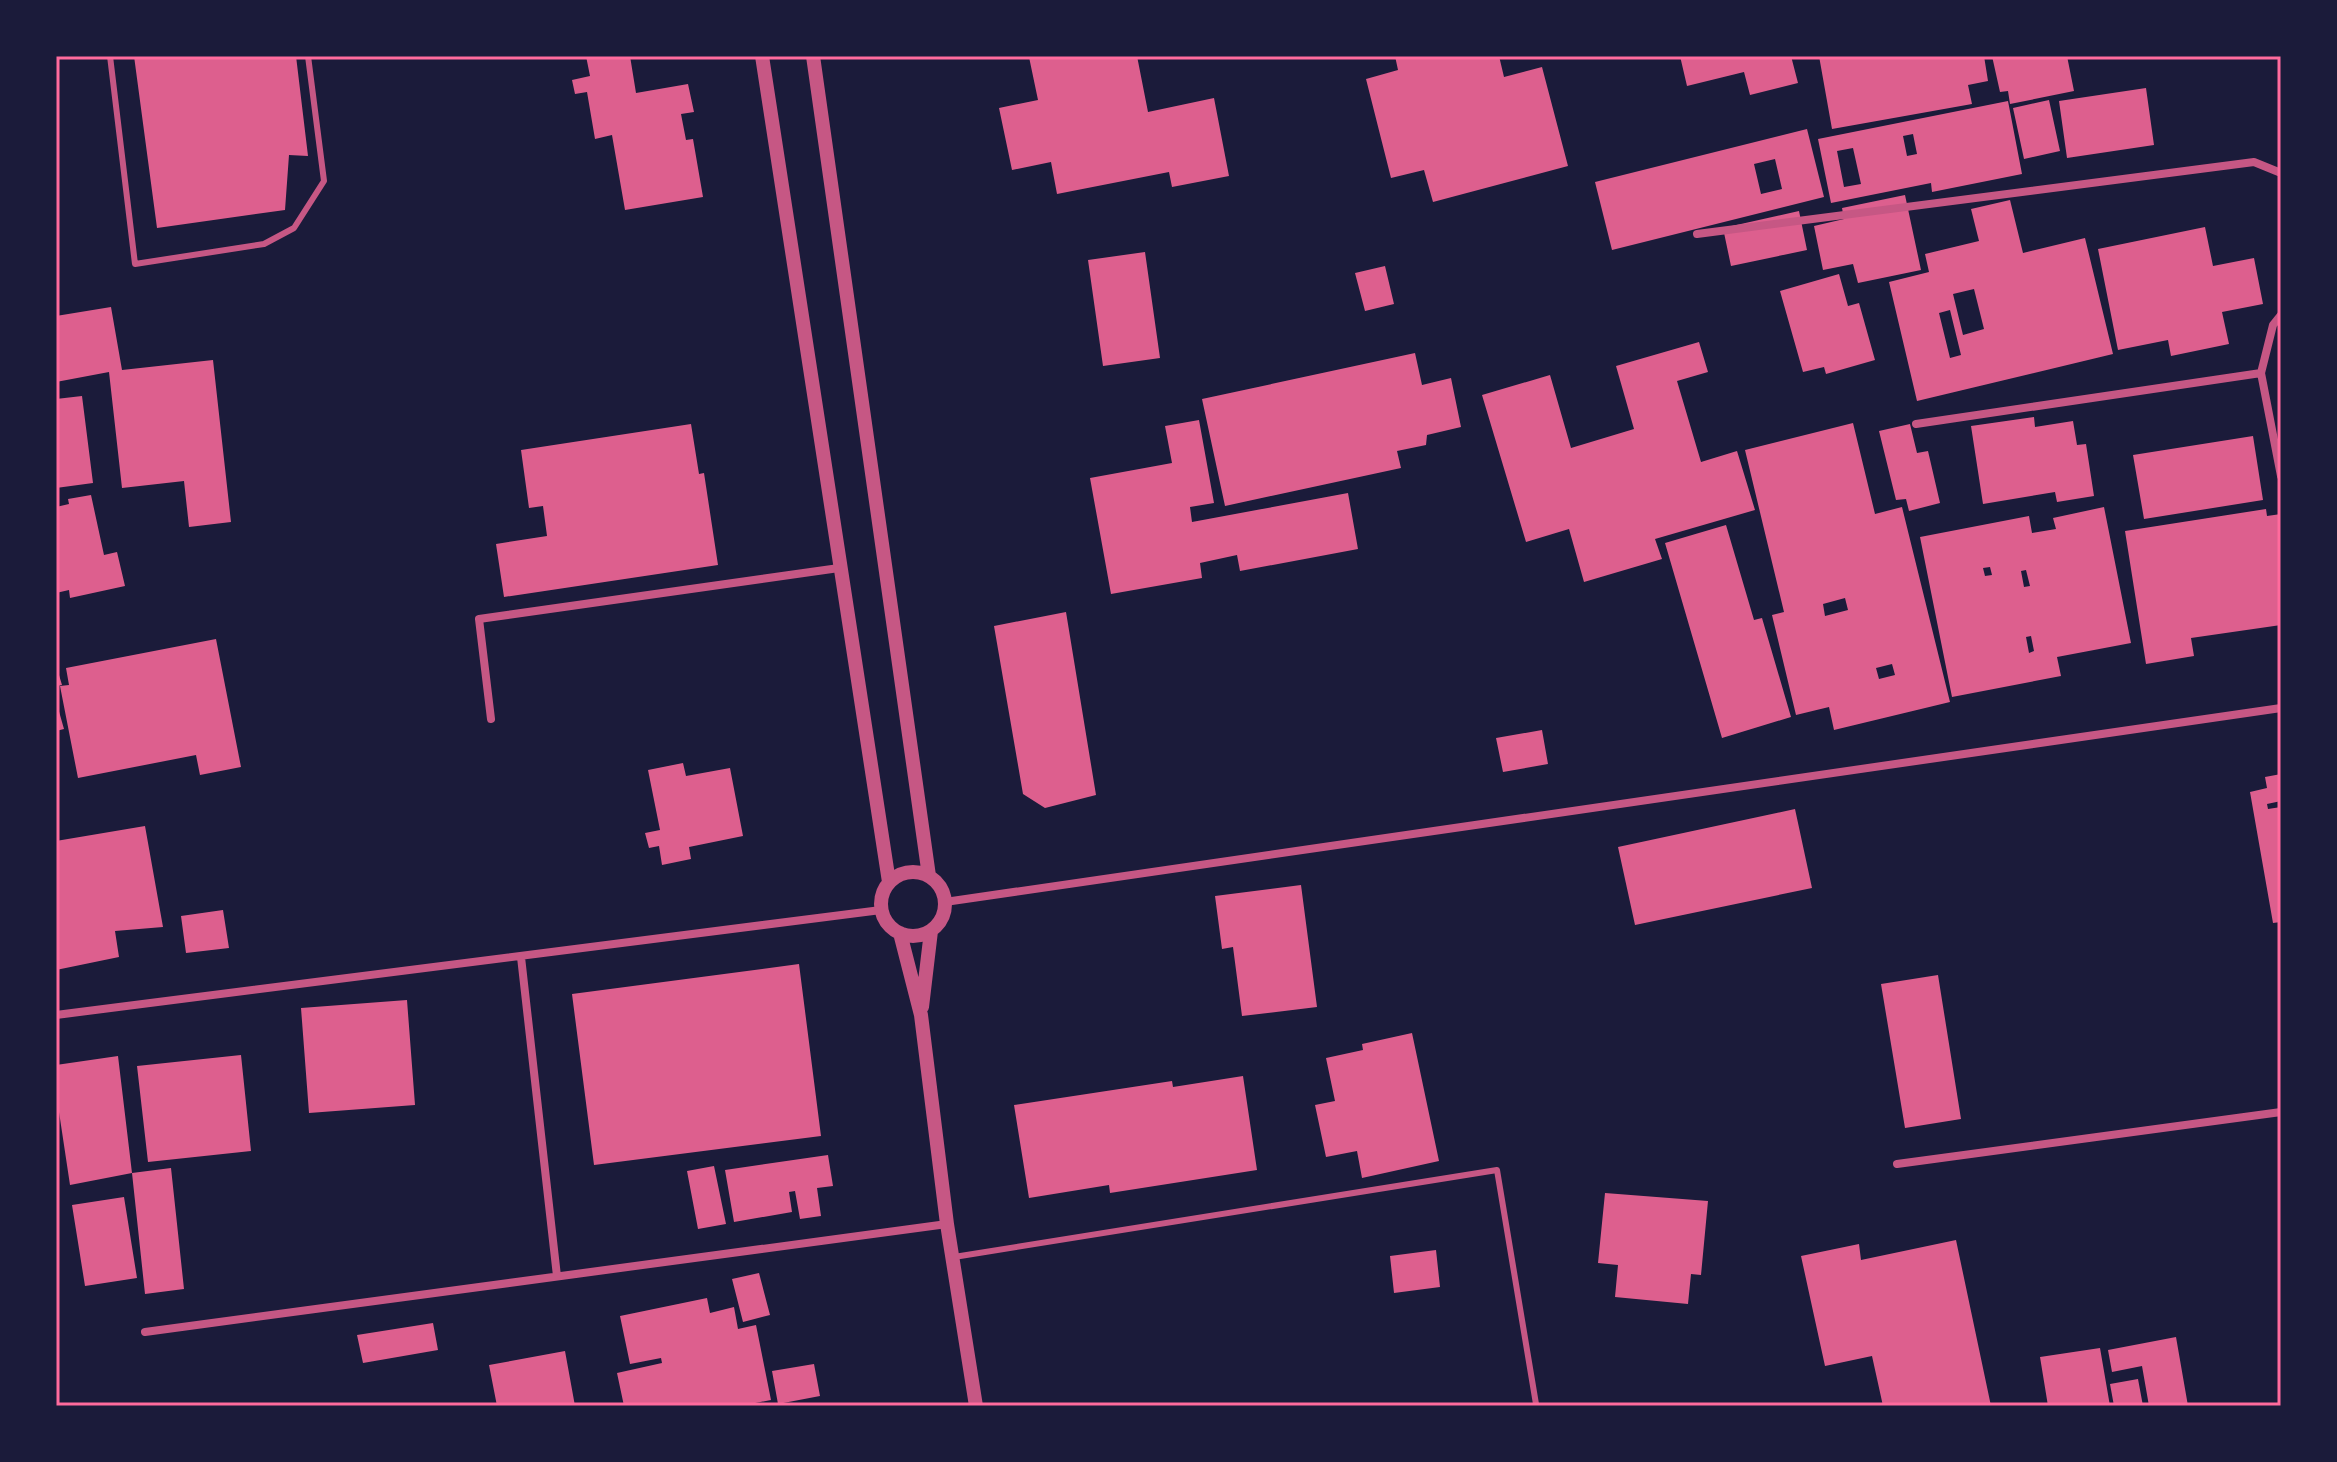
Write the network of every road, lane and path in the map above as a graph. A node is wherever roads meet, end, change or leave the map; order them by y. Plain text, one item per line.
1 (110, 56) edge
2 (308, 56) edge
3 (762, 56) edge
4 (813, 56) edge
5 (2281, 173) edge
6 (1697, 234) dead end
7 (2281, 315) edge
8 (2261, 373) junction
9 (1916, 424) dead end
10 (2281, 476) edge
11 (839, 568) junction
12 (2281, 708) edge
13 (491, 719) dead end
14 (929, 876) junction
15 (889, 882) junction
16 (945, 902) junction
17 (881, 910) junction
18 (931, 931) junction
19 (900, 933) junction
20 (521, 957) junction
21 (56, 1015) edge
22 (921, 1015) junction
23 (2281, 1112) edge
24 (1897, 1164) dead end
25 (947, 1224) junction
26 (952, 1257) junction
27 (557, 1276) junction
28 (145, 1332) dead end
29 (1536, 1404) edge
30 (976, 1406) edge

1 - 2 lane
3 - 11 street
4 - 14 street
5 - 6 street
7 - 8 street
8 - 9 street
8 - 10 street
11 - 13 street
11 - 15 street
12 - 16 street
14 - 15 street
14 - 16 street
15 - 17 street
16 - 18 street
17 - 19 street
17 - 20 street
18 - 19 street
18 - 22 street
19 - 22 street
20 - 21 street
20 - 27 street
22 - 25 street
23 - 24 street
25 - 26 street
25 - 27 street
26 - 29 lane
26 - 30 street
27 - 28 street

